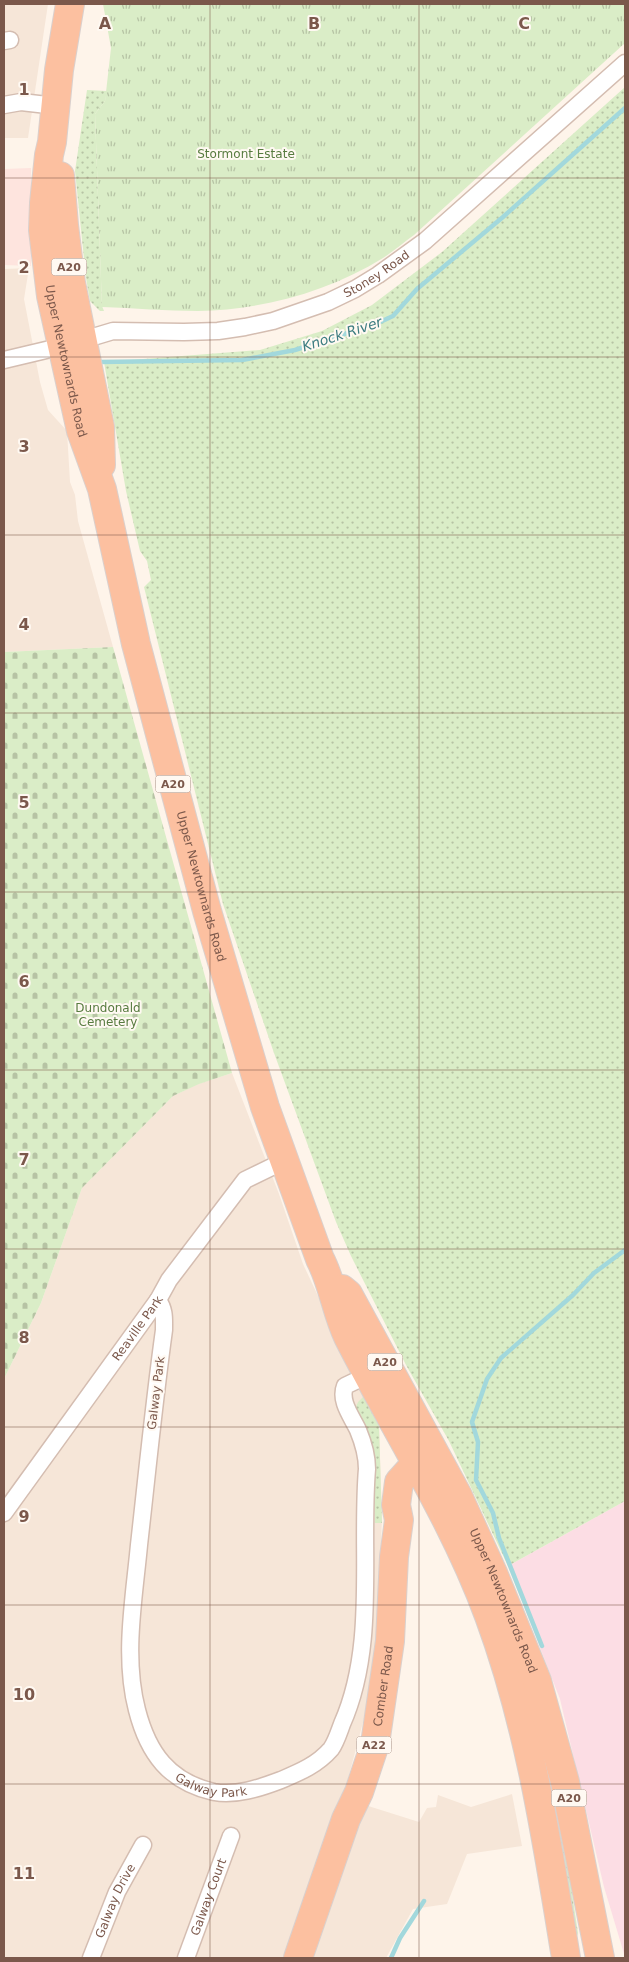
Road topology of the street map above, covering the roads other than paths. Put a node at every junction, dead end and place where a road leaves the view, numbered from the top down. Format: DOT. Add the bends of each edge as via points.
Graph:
graph roads {
  1 [pos="70,4"];
  2 [pos="625,63"];
  3 [pos="4,105"];
  4 [pos="56,106"];
  5 [pos="73,343"];
  6 [pos="4,360"];
  7 [pos="284,1161"];
  8 [pos="328,1275"];
  9 [pos="158,1300"];
  10 [pos="368,1375"];
  11 [pos="395,1425"];
  12 [pos="426,1458"];
  13 [pos="4,1513"];
  14 [pos="444,1517"];
  15 [pos="399,1522"];
  16 [pos="231,1836"];
  17 [pos="143,1846"];
  18 [pos="91,1958"];
  19 [pos="186,1958"];
  20 [pos="298,1958"];
  21 [pos="566,1958"];
  22 [pos="600,1958"];
  1 -- 4 [label="highway, Upper Newtownards Road / A20"];
  2 -- 5 [label="street, Stoney Road" via="425,241 355,289 298,314 245,327 218,331 113,331"];
  3 -- 4 [label="street" via="21,102"];
  4 -- 5 [label="highway, Upper Newtownards Road / A20" via="43,230 51,296"];
  5 -- 6 [label="street, Stoney Road"];
  5 -- 7 [label="highway, Upper Newtownards Road / A20" via="82,431 102,489 136,644 206,911 252,1067"];
  7 -- 8 [label="highway, Upper Newtownards Road / A20"];
  7 -- 9 [label="street, Reaville Park" via="244,1180 169,1280"];
  8 -- 10 [label="highway, Upper Newtownards Road / A20" via="346,1332"];
  8 -- 12 [label="highway, Upper Newtownards Road / A20" via="348,1294"];
  9 -- 10 [label="street, Galway Park" via="162,1306 164,1330 134,1596 131,1683 149,1744 167,1770 188,1784 216,1792 237,1793 312,1767 332,1748 357,1671 365,1613 367,1460 343,1392 345,1386"];
  9 -- 13 [label="street, Reaville Park"];
  10 -- 11 [label="highway, Upper Newtownards Road / A20"];
  11 -- 12 [label="highway, Upper Newtownards Road / A20"];
  11 -- 15 [label="highway" via="390,1511"];
  12 -- 14 [label="highway, Upper Newtownards Road / A20"];
  12 -- 15 [label="highway, Comber Road / A22" via="399,1482 396,1505"];
  12 -- 22 [label="highway, Upper Newtownards Road / A20" via="466,1512 537,1681 565,1782"];
  14 -- 15 [label="highway" via="429,1507 412,1511"];
  14 -- 21 [label="highway, Upper Newtownards Road / A20" via="489,1615 521,1715 533,1766"];
  15 -- 20 [label="highway, Comber Road / A22" via="390,1641 375,1744"];
  16 -- 19 [label="street, Galway Court"];
  17 -- 18 [label="street, Galway Drive" via="117,1892"];
}
